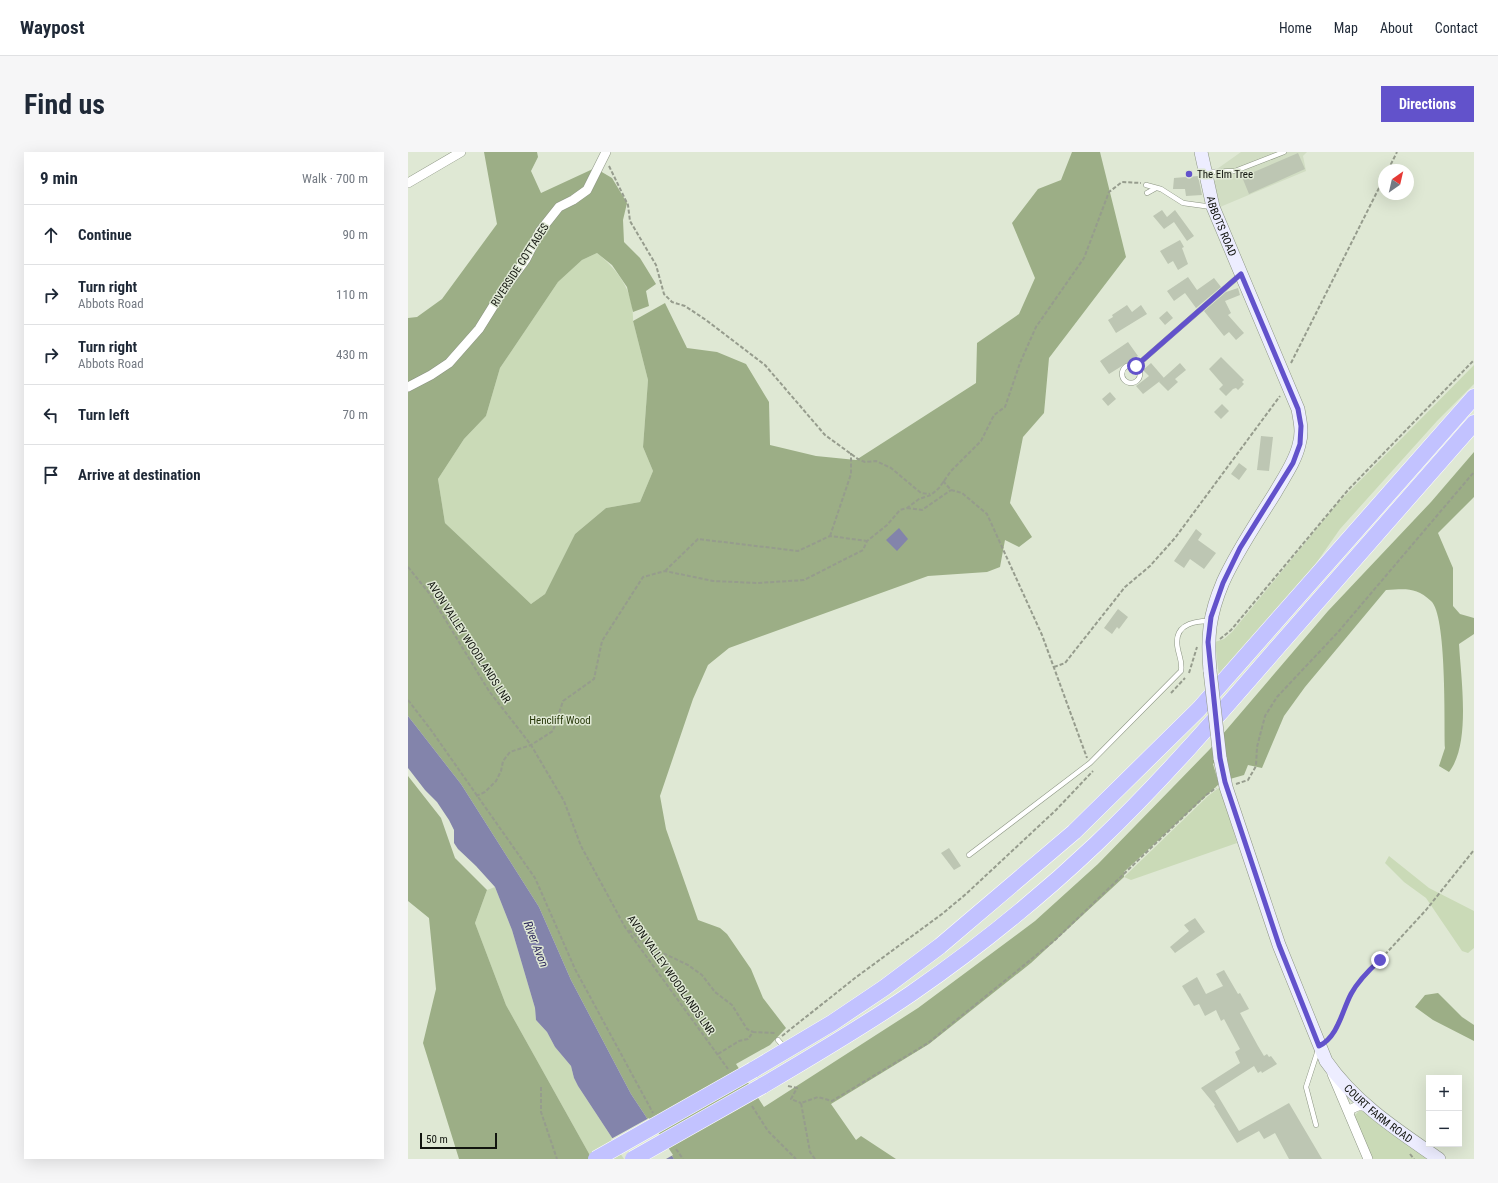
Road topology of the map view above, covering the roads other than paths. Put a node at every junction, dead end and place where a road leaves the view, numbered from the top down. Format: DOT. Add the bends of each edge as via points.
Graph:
graph roads {
  1 [pos="460,152"];
  2 [pos="1201,152"];
  3 [pos="1284,152"];
  4 [pos="606,156"];
  5 [pos="1207,172"];
  6 [pos="408,183"];
  7 [pos="1146,185"];
  8 [pos="1156,188"];
  9 [pos="1147,193"];
  10 [pos="1214,207"];
  11 [pos="1241,274"];
  12 [pos="1136,366"];
  13 [pos="408,387"];
  14 [pos="1474,397"];
  15 [pos="1474,423"];
  16 [pos="1210,621"];
  17 [pos="969,855"];
  18 [pos="1319,1046"];
  19 [pos="1326,1060"];
  20 [pos="1366,1106"];
  21 [pos="1349,1114"];
  22 [pos="1316,1125"];
  23 [pos="596,1159"];
  24 [pos="633,1159"];
  25 [pos="1368,1159"];
  26 [pos="1439,1159"];
  1 -- 6 [label="street"];
  2 -- 5 [label="street, ABBOTS ROAD"];
  3 -- 5 [label="lane" via="1235,171"];
  4 -- 13 [label="street, RIVERSIDE COTTAGES" via="587,190 559,208 540,231 526,259 479,330 449,363"];
  5 -- 10 [label="street, ABBOTS ROAD"];
  7 -- 8 [label="lane"];
  8 -- 9 [label="lane"];
  8 -- 10 [label="lane" via="1183,203"];
  10 -- 11 [label="street, ABBOTS ROAD"];
  11 -- 12 [label="lane"];
  11 -- 16 [label="street, ABBOTS ROAD" via="1298,409 1301,426 1300,444 1293,463 1240,548 1223,583"];
  14 -- 23 [label="highway, bridge" via="1199,709 1074,832 940,946 884,988 832,1023 782,1042 753,1070"];
  15 -- 24 [label="highway, bridge" via="1200,737 1095,845 1021,910 952,965 841,1039"];
  16 -- 17 [label="lane" via="1192,622 1182,630 1177,642 1182,661 1181,671 1090,763"];
  16 -- 18 [label="street, ABBOTS ROAD, bridge" via="1210,671 1220,758 1226,784 1279,945"];
  18 -- 19 [label="street, ABBOTS ROAD"];
  18 -- 22 [label="lane" via="1306,1088"];
  19 -- 20 [label="street, COURT FARM ROAD" via="1336,1075"];
  19 -- 21 [label="street"];
  20 -- 21 [label="street" via="1351,1109"];
  20 -- 26 [label="street, COURT FARM ROAD"];
  21 -- 25 [label="street"];
}
